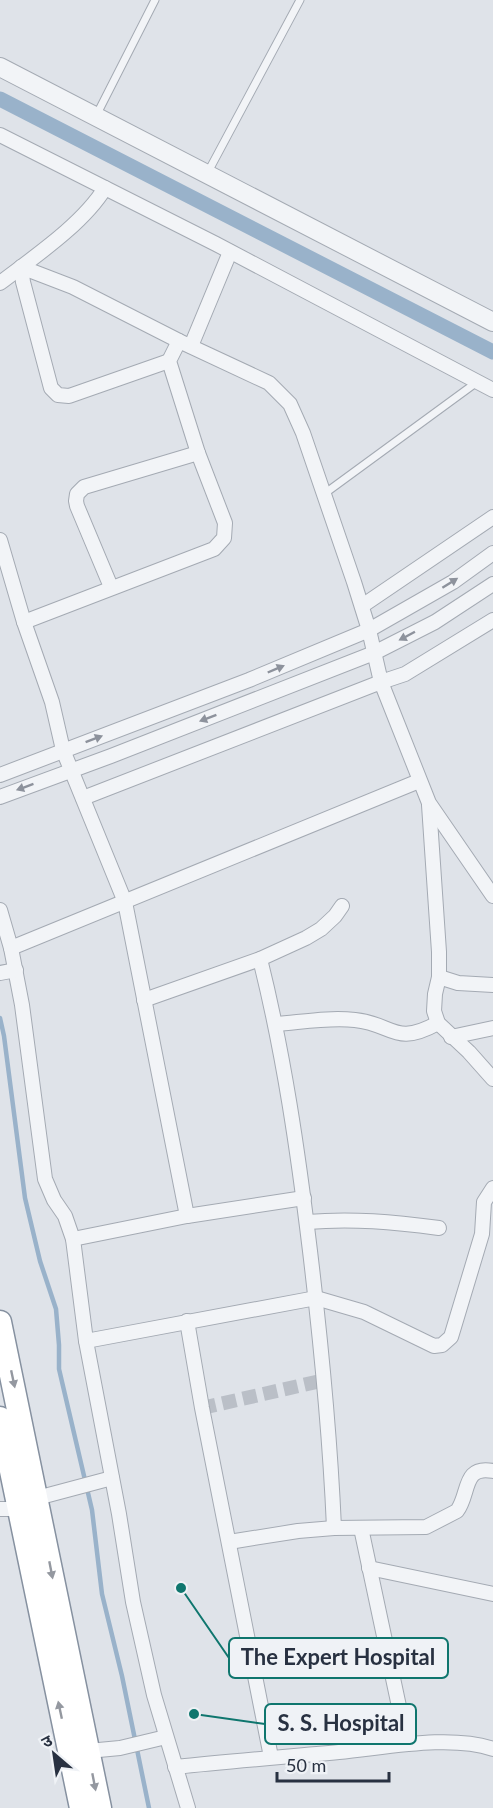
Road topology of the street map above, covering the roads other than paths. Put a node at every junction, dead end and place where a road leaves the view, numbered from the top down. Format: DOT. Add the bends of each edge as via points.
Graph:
graph roads {
  1 [pos="155,0"];
  2 [pos="300,0"];
  3 [pos="0,67"];
  4 [pos="95,117"];
  5 [pos="1,137"];
  6 [pos="207,175"];
  7 [pos="105,188"];
  8 [pos="230,252"];
  9 [pos="21,267"];
  10 [pos="0,283"];
  11 [pos="493,322"];
  12 [pos="185,344"];
  13 [pos="169,361"];
  14 [pos="477,382"];
  15 [pos="493,390"];
  16 [pos="198,453"];
  17 [pos="324,494"];
  18 [pos="493,517"];
  19 [pos="0,540"];
  20 [pos="493,553"];
  21 [pos="493,584"];
  22 [pos="111,587"];
  23 [pos="362,606"];
  24 [pos="493,620"];
  25 [pos="24,622"];
  26 [pos="369,630"];
  27 [pos="374,653"];
  28 [pos="381,681"];
  29 [pos="63,750"];
  30 [pos="72,771"];
  31 [pos="0,775"];
  32 [pos="419,781"];
  33 [pos="0,796"];
  34 [pos="83,798"];
  35 [pos="429,803"];
  36 [pos="493,896"];
  37 [pos="125,902"];
  38 [pos="342,906"];
  39 [pos="0,910"];
  40 [pos="11,948"];
  41 [pos="260,958"];
  42 [pos="16,970"];
  43 [pos="0,973"];
  44 [pos="439,977"];
  45 [pos="493,985"];
  46 [pos="144,1000"];
  47 [pos="438,1023"];
  48 [pos="276,1024"];
  49 [pos="493,1028"];
  50 [pos="451,1037"];
  51 [pos="493,1079"];
  52 [pos="493,1188"];
  53 [pos="304,1198"];
  54 [pos="187,1216"];
  55 [pos="307,1222"];
  56 [pos="439,1228"];
  57 [pos="73,1239"];
  58 [pos="316,1298"];
  59 [pos="187,1321"];
  60 [pos="0,1322"];
  61 [pos="86,1341"];
  62 [pos="0,1418"];
  63 [pos="493,1471"];
  64 [pos="112,1478"];
  65 [pos="19,1506"];
  66 [pos="334,1528"];
  67 [pos="361,1528"];
  68 [pos="229,1542"];
  69 [pos="369,1568"];
  70 [pos="492,1598"];
  71 [pos="166,1737"];
  72 [pos="406,1744"];
  73 [pos="493,1749"];
  74 [pos="88,1751"];
  75 [pos="271,1757"];
  76 [pos="175,1767"];
  77 [pos="81,1808"];
  78 [pos="100,1808"];
  79 [pos="188,1808"];
  1 -- 4 [label="lane"];
  2 -- 6 [label="lane"];
  3 -- 4 [label="street"];
  4 -- 6 [label="street"];
  5 -- 7 [label="street"];
  6 -- 11 [label="street"];
  7 -- 8 [label="street"];
  7 -- 9 [label="street" via="79,219"];
  8 -- 12 [label="street"];
  8 -- 14 [label="street"];
  9 -- 10 [label="street"];
  9 -- 12 [label="street" via="73,287"];
  9 -- 13 [label="street" via="51,388 58,395 69,396"];
  12 -- 13 [label="street"];
  12 -- 17 [label="street" via="269,383 290,404"];
  13 -- 16 [label="street"];
  14 -- 15 [label="street"];
  14 -- 17 [label="lane"];
  16 -- 22 [label="street" via="225,523 224,538 214,549"];
  16 -- 22 [label="street" via="84,488 77,494 76,501"];
  17 -- 23 [label="street"];
  18 -- 23 [label="street"];
  19 -- 25 [label="street"];
  26 -- 20 [label="street, one-way" via="453,582"];
  21 -- 27 [label="street, one-way" via="435,622"];
  22 -- 25 [label="street"];
  23 -- 26 [label="street"];
  24 -- 28 [label="street" via="405,674"];
  25 -- 29 [label="street" via="52,702"];
  26 -- 27 [label="street"];
  29 -- 26 [label="street, one-way"];
  27 -- 28 [label="street"];
  27 -- 30 [label="street, one-way"];
  28 -- 32 [label="street"];
  28 -- 34 [label="street"];
  29 -- 30 [label="street"];
  29 -- 31 [label="street"];
  30 -- 33 [label="street, one-way"];
  30 -- 34 [label="street"];
  32 -- 35 [label="street"];
  32 -- 37 [label="street"];
  34 -- 37 [label="street"];
  35 -- 36 [label="street"];
  35 -- 44 [label="street"];
  37 -- 40 [label="street"];
  37 -- 46 [label="street"];
  38 -- 41 [label="street" via="321,929"];
  39 -- 40 [label="street"];
  40 -- 42 [label="street"];
  41 -- 46 [label="street"];
  41 -- 48 [label="street"];
  42 -- 43 [label="street"];
  42 -- 57 [label="street" via="45,1179"];
  44 -- 45 [label="street" via="458,983"];
  44 -- 47 [label="street" via="434,1011"];
  46 -- 54 [label="street"];
  47 -- 48 [label="street" via="409,1035 357,1020"];
  47 -- 50 [label="street"];
  48 -- 53 [label="street"];
  49 -- 50 [label="street"];
  50 -- 51 [label="street"];
  52 -- 58 [label="street" via="484,1202 482,1234 451,1337 442,1345 434,1346 364,1312"];
  53 -- 54 [label="street"];
  53 -- 55 [label="street"];
  54 -- 57 [label="street"];
  55 -- 56 [label="street" via="362,1219"];
  55 -- 58 [label="street"];
  57 -- 61 [label="street"];
  58 -- 59 [label="street"];
  58 -- 66 [label="street"];
  59 -- 61 [label="street"];
  59 -- 68 [label="street"];
  60 -- 65 [label="highway, one-way"];
  61 -- 64 [label="street"];
  62 -- 65 [label="highway"];
  63 -- 67 [label="street" via="474,1473 457,1511 434,1525"];
  64 -- 65 [label="street"];
  64 -- 71 [label="street" via="133,1602"];
  65 -- 74 [label="highway, one-way"];
  77 -- 65 [label="highway, one-way"];
  66 -- 67 [label="street"];
  66 -- 68 [label="street"];
  67 -- 69 [label="street"];
  68 -- 75 [label="street"];
  69 -- 70 [label="street"];
  69 -- 72 [label="street"];
  71 -- 74 [label="street"];
  71 -- 76 [label="street"];
  72 -- 73 [label="street" via="456,1743"];
  72 -- 75 [label="street"];
  74 -- 78 [label="highway, one-way"];
  75 -- 76 [label="street"];
  76 -- 79 [label="street"];
}
